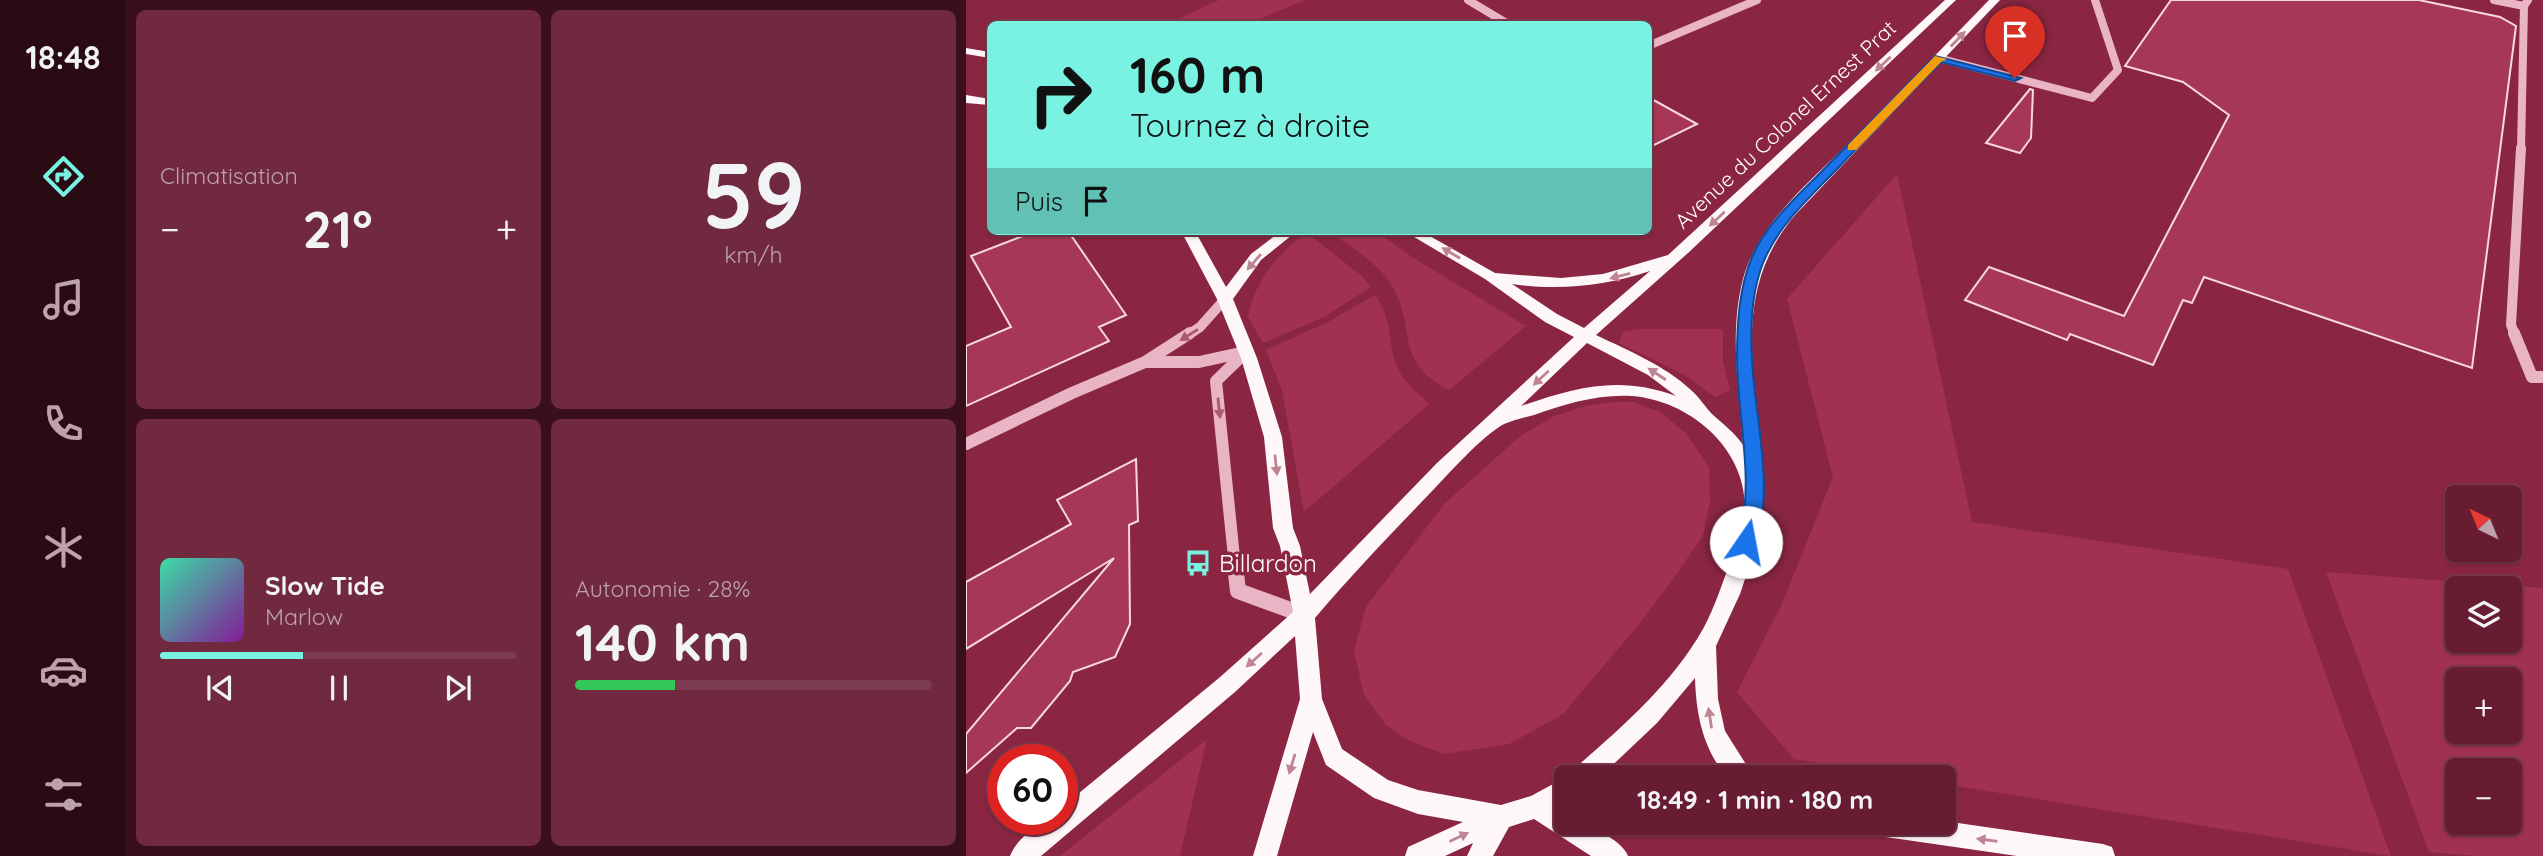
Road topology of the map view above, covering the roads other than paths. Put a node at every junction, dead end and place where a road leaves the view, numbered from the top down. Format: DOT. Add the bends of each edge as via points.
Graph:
graph roads {
  1 [pos="1468,0"];
  2 [pos="1757,0"];
  3 [pos="1951,0"];
  4 [pos="1995,0"];
  5 [pos="2095,0"];
  6 [pos="2494,0"];
  7 [pos="2526,3"];
  8 [pos="1503,21"];
  9 [pos="1652,44"];
  10 [pos="966,51"];
  11 [pos="987,54"];
  12 [pos="1938,58"];
  13 [pos="966,99"];
  14 [pos="987,102"];
  15 [pos="1190,235"];
  16 [pos="1285,235"];
  17 [pos="1418,235"];
  18 [pos="1683,250"];
  19 [pos="1490,276"];
  20 [pos="1225,299"];
  21 [pos="1587,335"];
  22 [pos="1246,352"];
  23 [pos="1145,362"];
  24 [pos="2543,377"];
  25 [pos="1709,417"];
  26 [pos="1494,421"];
  27 [pos="966,444"];
  28 [pos="1754,517"];
  29 [pos="1304,615"];
  30 [pos="1705,644"];
  31 [pos="1311,699"];
  32 [pos="1596,765"];
  33 [pos="1732,765"];
  34 [pos="1554,796"];
  35 [pos="1536,806"];
  36 [pos="1501,817"];
  37 [pos="1956,835"];
  38 [pos="1022,856"];
  39 [pos="1265,856"];
  40 [pos="1417,856"];
  41 [pos="1479,856"];
  42 [pos="1616,856"];
  43 [pos="2103,856"];
  1 -- 8 [label="street"];
  2 -- 9 [label="street"];
  3 -- 18 [label="main road, Avenue du Colonel Ernest Prat, one-way"];
  12 -- 4 [label="main road, one-way"];
  5 -- 12 [label="street" via="2118,70 2092,98"];
  6 -- 7 [label="street"];
  7 -- 24 [label="street" via="2511,325 2532,377"];
  10 -- 11 [label="main road"];
  12 -- 28 [label="main road" via="1802,198 1759,255 1751,281 1744,359 1753,435"];
  13 -- 14 [label="main road"];
  15 -- 20 [label="main road"];
  16 -- 20 [label="main road, one-way" via="1256,257"];
  19 -- 17 [label="main road, one-way"];
  18 -- 19 [label="main road, one-way" via="1614,279 1536,284"];
  18 -- 21 [label="main road, Avenue du Colonel Ernest Prat"];
  19 -- 21 [label="main road" via="1551,318"];
  20 -- 22 [label="main road"];
  20 -- 23 [label="street, one-way" via="1200,327"];
  25 -- 21 [label="main road, one-way" via="1654,371"];
  21 -- 26 [label="main road, Avenue du Colonel Ernest Prat, one-way"];
  22 -- 23 [label="street" via="1199,362"];
  22 -- 29 [label="main road, one-way" via="1273,437 1283,528"];
  22 -- 29 [label="street, one-way" via="1216,381 1238,591"];
  23 -- 27 [label="street"];
  25 -- 26 [label="main road" via="1666,398 1630,390 1574,397"];
  25 -- 28 [label="main road" via="1742,457"];
  26 -- 29 [label="main road, Avenue du Colonel Ernest Prat" via="1346,567"];
  28 -- 30 [label="main road" via="1732,590"];
  29 -- 31 [label="main road"];
  29 -- 38 [label="main road, Avenue du Colonel Ernest Prat, one-way"];
  30 -- 32 [label="main road" via="1670,692"];
  33 -- 30 [label="main road, one-way" via="1710,726"];
  31 -- 36 [label="main road" via="1334,757 1382,790 1418,802"];
  31 -- 39 [label="main road, one-way"];
  34 -- 35 [label="main road"];
  35 -- 36 [label="main road"];
  35 -- 42 [label="main road"];
  40 -- 36 [label="main road, one-way"];
  36 -- 41 [label="main road"];
  43 -- 37 [label="main road, one-way"];
}
